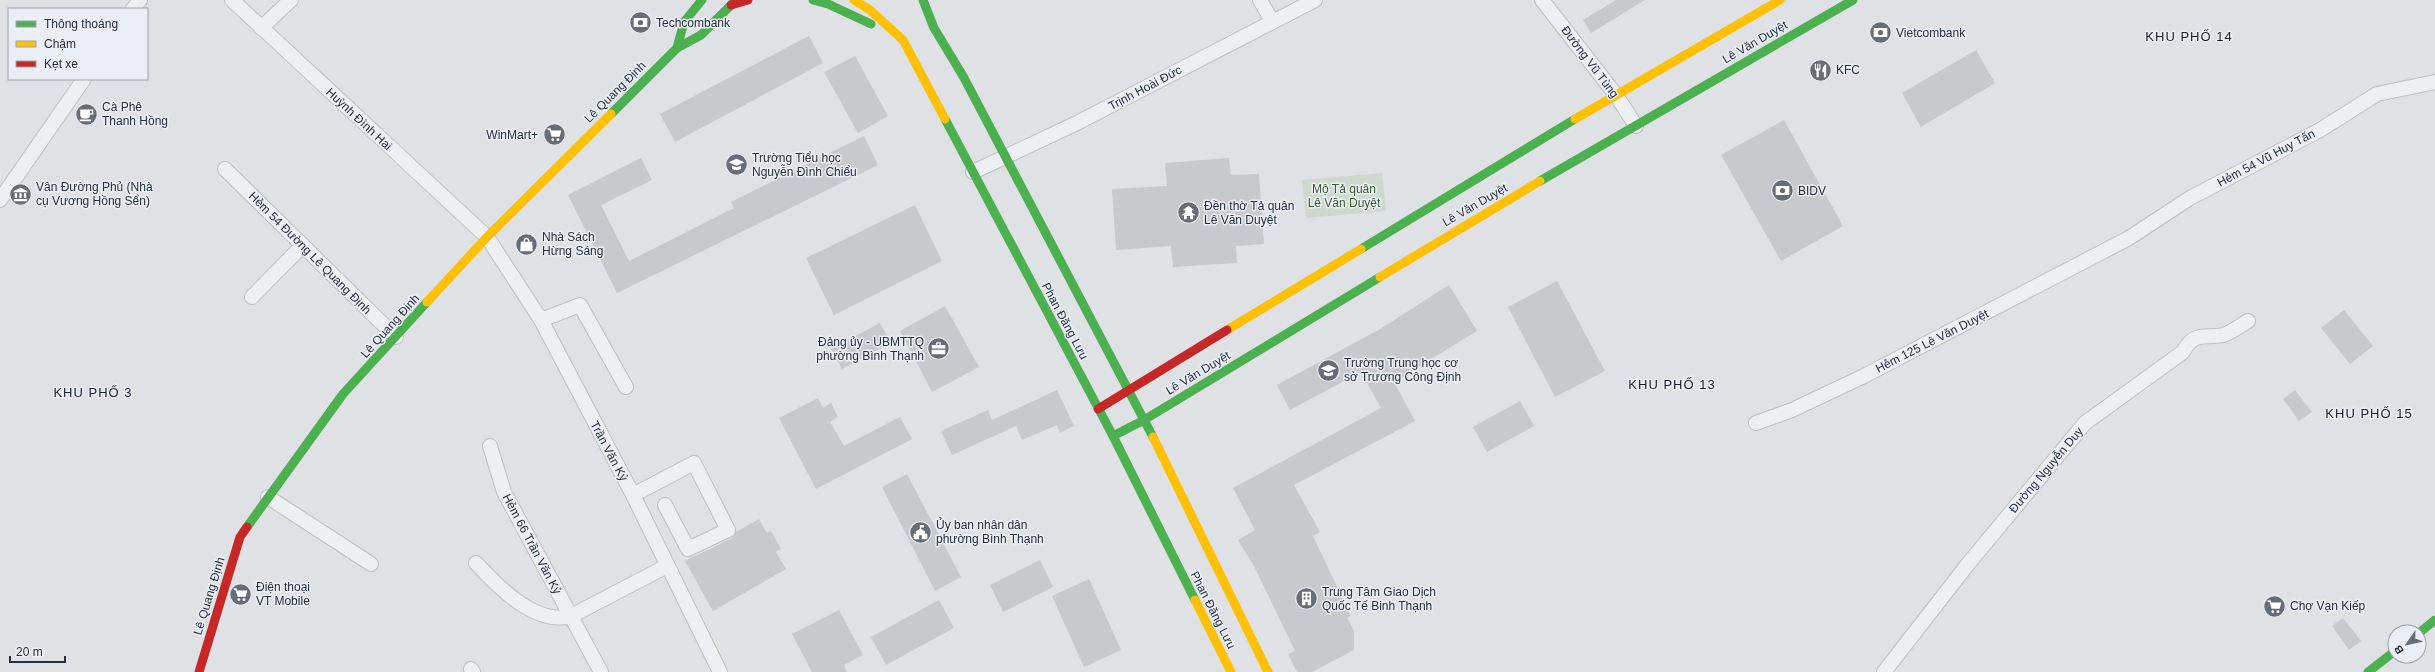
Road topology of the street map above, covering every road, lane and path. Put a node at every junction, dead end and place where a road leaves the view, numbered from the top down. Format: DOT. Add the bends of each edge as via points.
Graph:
graph roads {
  1 [pos="140,0"];
  2 [pos="232,0"];
  3 [pos="291,0"];
  4 [pos="702,0"];
  5 [pos="748,0"];
  6 [pos="813,0"];
  7 [pos="854,0"];
  8 [pos="923,0"];
  9 [pos="1260,0"];
  10 [pos="1315,0"];
  11 [pos="1542,0"];
  12 [pos="1780,0"];
  13 [pos="1853,0"];
  14 [pos="734,2"];
  15 [pos="134,8"];
  16 [pos="918,11"];
  17 [pos="1272,21"];
  18 [pos="261,28"];
  19 [pos="934,28"];
  20 [pos="903,40"];
  21 [pos="677,48"];
  22 [pos="83,80"];
  23 [pos="2435,82"];
  24 [pos="1616,94"];
  25 [pos="1636,126"];
  26 [pos="1005,157"];
  27 [pos="225,169"];
  28 [pos="973,172"];
  29 [pos="1462,187"];
  30 [pos="1469,199"];
  31 [pos="0,200"];
  32 [pos="488,237"];
  33 [pos="303,245"];
  34 [pos="2104,251"];
  35 [pos="252,297"];
  36 [pos="541,320"];
  37 [pos="2248,321"];
  38 [pos="396,337"];
  39 [pos="626,387"];
  40 [pos="1130,390"];
  41 [pos="1098,409"];
  42 [pos="1144,420"];
  43 [pos="1756,423"];
  44 [pos="1113,436"];
  45 [pos="490,446"];
  46 [pos="632,495"];
  47 [pos="268,497"];
  48 [pos="665,505"];
  49 [pos="476,563"];
  50 [pos="371,564"];
  51 [pos="667,566"];
  52 [pos="571,616"];
  53 [pos="2435,620"];
  54 [pos="2427,626"];
  55 [pos="2387,657"];
  56 [pos="199,672"];
  57 [pos="601,672"];
  58 [pos="720,672"];
  59 [pos="1231,672"];
  60 [pos="1268,672"];
  61 [pos="1884,672"];
  62 [pos="2368,672"];
  1 -- 15 [label="street"];
  2 -- 18 [label="street, Huỳnh Đình Hai"];
  3 -- 18 [label="street"];
  4 -- 21 [label="main road, Lê Quang Định" via="684,22"];
  5 -- 14 [label="main road"];
  6 -- 20 [label="main road" via="828,4"];
  7 -- 20 [label="main road, Phan Đăng Lưu" via="870,10"];
  8 -- 19 [label="main road, Phan Đăng Lưu"];
  9 -- 17 [label="street"];
  10 -- 17 [label="street, Trịnh Hoài Đức"];
  11 -- 24 [label="street, Đường Vũ Tùng"];
  12 -- 24 [label="main road, Lê Văn Duyệt"];
  13 -- 25 [label="main road, Lê Văn Duyệt" via="1749,58"];
  14 -- 21 [label="main road, Lê Quang Định" via="701,35"];
  16 -- 19 [label="main road, Phan Đăng Lưu"];
  17 -- 26 [label="street, Trịnh Hoài Đức" via="1077,123"];
  18 -- 32 [label="street, Huỳnh Đình Hai"];
  19 -- 26 [label="main road, Phan Đăng Lưu" via="963,76"];
  20 -- 28 [label="main road, Phan Đăng Lưu"];
  21 -- 32 [label="main road, Lê Quang Định"];
  22 -- 31 [label="street"];
  23 -- 34 [label="street, Hẻm 54 Vũ Huy Tấn" via="2377,94 2320,130 2190,198 2129,238"];
  24 -- 25 [label="street, Đường Vũ Tùng"];
  24 -- 29 [label="main road, Lê Văn Duyệt"];
  25 -- 42 [label="main road, Lê Văn Duyệt" via="1478,213"];
  26 -- 28 [label="street, Trịnh Hoài Đức"];
  26 -- 40 [label="main road, Phan Đăng Lưu"];
  27 -- 33 [label="street, Hẻm 54 Đường Lê Quang Định"];
  28 -- 41 [label="main road, Phan Đăng Lưu"];
  29 -- 30 [label="main road"];
  29 -- 40 [label="main road, Lê Văn Duyệt"];
  32 -- 36 [label="street, Trần Văn Kỷ"];
  32 -- 38 [label="main road, Lê Quang Định"];
  33 -- 35 [label="street"];
  33 -- 38 [label="street, Hẻm 54 Đường Lê Quang Định"];
  34 -- 43 [label="street, Hẻm 125 Lê Văn Duyệt" via="1857,379 1792,410"];
  36 -- 39 [label="street" via="580,305"];
  36 -- 46 [label="street, Trần Văn Kỷ"];
  37 -- 61 [label="street, Đường Nguyễn Duy" via="2224,335 2202,334 2188,342 2183,352 2085,423 1968,564"];
  38 -- 47 [label="main road, Lê Quang Định" via="343,394"];
  40 -- 41 [label="main road, Lê Văn Duyệt"];
  40 -- 42 [label="main road, Phan Đăng Lưu"];
  41 -- 44 [label="main road, Phan Đăng Lưu"];
  42 -- 44 [label="main road, Lê Văn Duyệt"];
  42 -- 60 [label="main road, Phan Đăng Lưu"];
  44 -- 59 [label="main road, Phan Đăng Lưu"];
  45 -- 52 [label="street, Hẻm 66 Trần Văn Kỷ" via="504,492"];
  46 -- 48 [label="street" via="694,463 728,530 688,549"];
  46 -- 51 [label="street, Trần Văn Kỷ"];
  47 -- 50 [label="street"];
  47 -- 56 [label="main road, Lê Quang Định" via="240,537"];
  49 -- 52 [label="street" via="502,592 538,613 560,620"];
  51 -- 52 [label="street"];
  51 -- 58 [label="street, Trần Văn Kỷ"];
  52 -- 57 [label="street, Hẻm 66 Trần Văn Kỷ"];
  53 -- 54 [label="main road"];
  55 -- 62 [label="main road"];
}
